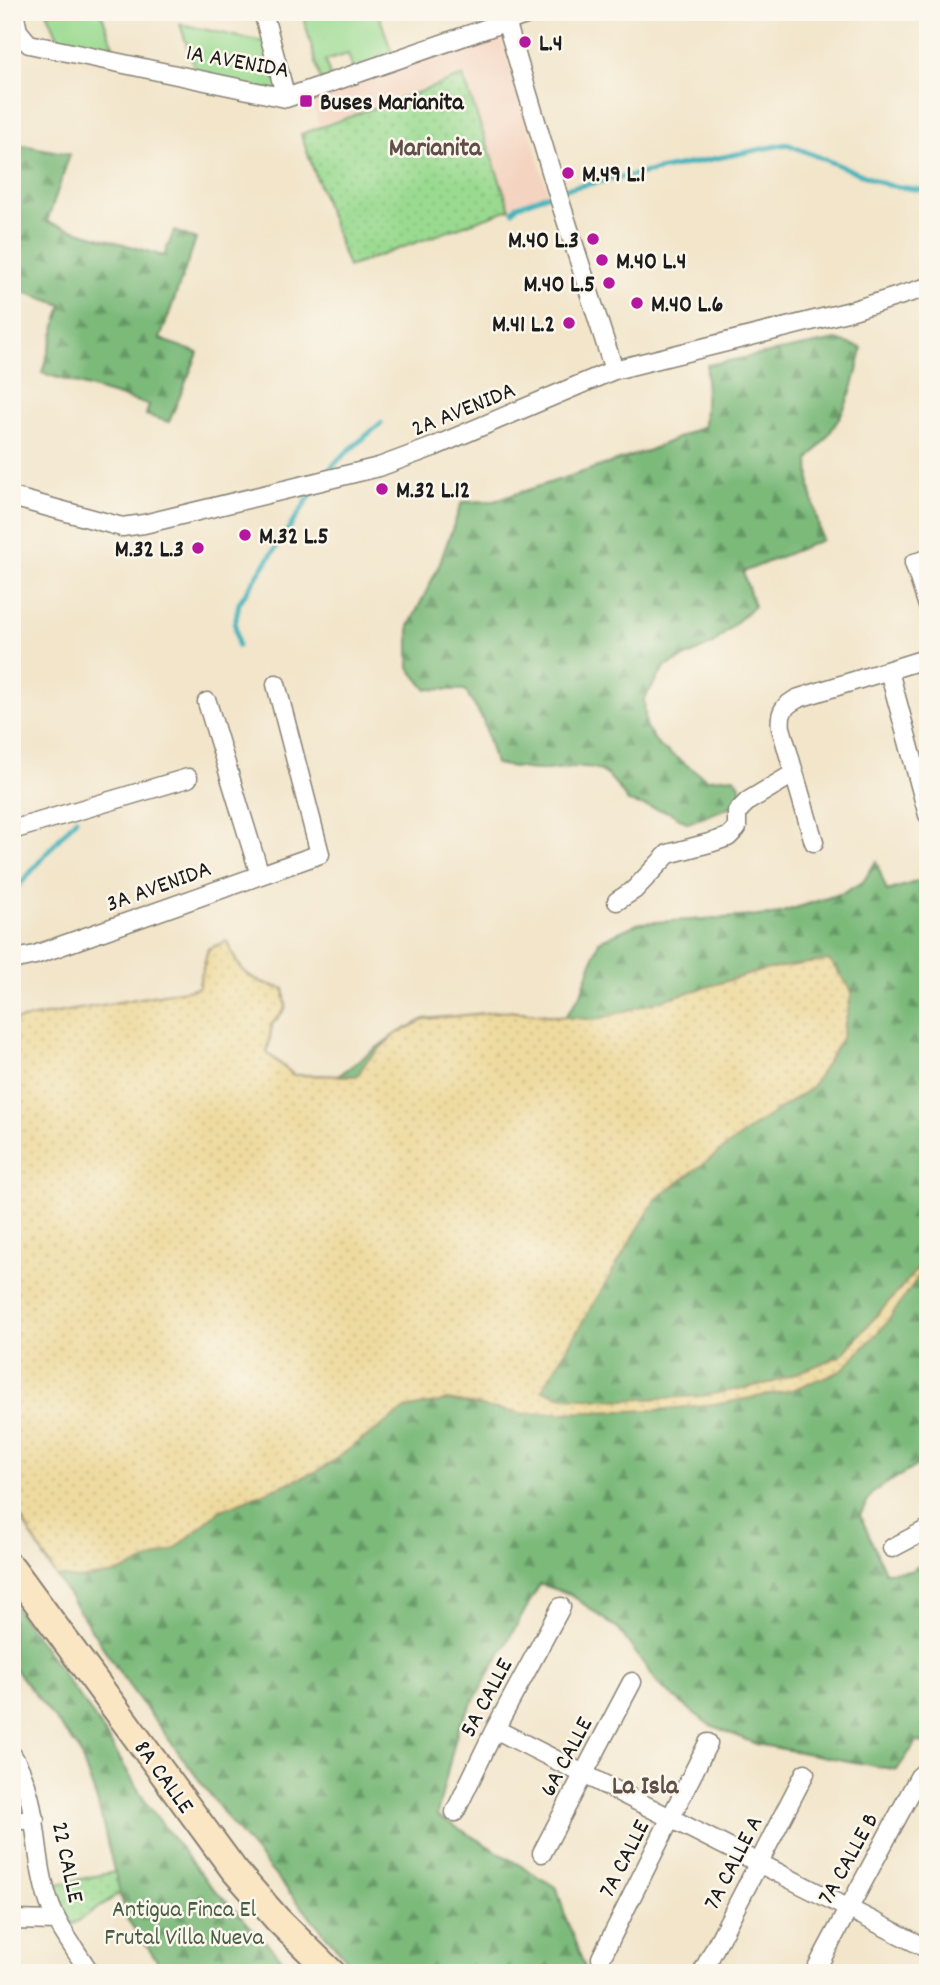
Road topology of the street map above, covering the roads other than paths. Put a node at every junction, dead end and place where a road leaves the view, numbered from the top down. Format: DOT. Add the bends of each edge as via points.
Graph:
graph roads {
  1 [pos="14,12"];
  2 [pos="263,12"];
  3 [pos="534,12"];
  4 [pos="506,21"];
  5 [pos="286,99"];
  6 [pos="928,287"];
  7 [pos="614,370"];
  8 [pos="12,497"];
  9 [pos="928,559"];
  10 [pos="928,606"];
  11 [pos="928,658"];
  12 [pos="889,671"];
  13 [pos="276,684"];
  14 [pos="207,702"];
  15 [pos="793,774"];
  16 [pos="188,778"];
  17 [pos="928,816"];
  18 [pos="12,830"];
  19 [pos="814,842"];
  20 [pos="260,875"];
  21 [pos="617,901"];
  22 [pos="12,960"];
  23 [pos="928,1529"];
  24 [pos="892,1548"];
  25 [pos="12,1568"];
  26 [pos="561,1607"];
  27 [pos="632,1682"];
  28 [pos="495,1729"];
  29 [pos="708,1743"];
  30 [pos="12,1755"];
  31 [pos="927,1770"];
  32 [pos="805,1773"];
  33 [pos="584,1774"];
  34 [pos="455,1812"];
  35 [pos="671,1818"];
  36 [pos="12,1820"];
  37 [pos="35,1820"];
  38 [pos="541,1853"];
  39 [pos="759,1865"];
  40 [pos="847,1909"];
  41 [pos="12,1920"];
  42 [pos="57,1920"];
  43 [pos="928,1948"];
  44 [pos="601,1958"];
  45 [pos="90,1973"];
  46 [pos="332,1973"];
  47 [pos="702,1973"];
  48 [pos="814,1973"];
  1 -- 5 [label="street, 1A AVENIDA" via="21,36 29,44"];
  2 -- 5 [label="street"];
  3 -- 4 [label="street, 1A AVENIDA"];
  4 -- 5 [label="street, 1A AVENIDA"];
  4 -- 7 [label="street"];
  6 -- 7 [label="street, 2A AVENIDA"];
  7 -- 8 [label="street, 2A AVENIDA" via="379,467 128,527"];
  9 -- 10 [label="street" via="914,563"];
  11 -- 12 [label="street"];
  12 -- 15 [label="street" via="799,698 782,709 781,728"];
  12 -- 17 [label="street"];
  13 -- 20 [label="street, 3A AVENIDA" via="320,854"];
  14 -- 20 [label="street"];
  15 -- 19 [label="street"];
  15 -- 21 [label="street" via="748,801 737,812 737,828 728,837 668,854"];
  16 -- 18 [label="street"];
  20 -- 22 [label="street, 3A AVENIDA"];
  23 -- 24 [label="street"];
  25 -- 46 [label="main road, 8A CALLE" via="234,1870"];
  26 -- 28 [label="street, 5A CALLE"];
  27 -- 33 [label="street, 6A CALLE"];
  28 -- 33 [label="street"];
  28 -- 34 [label="street, 5A CALLE"];
  29 -- 35 [label="street, 7A CALLE"];
  30 -- 37 [label="street, 22 CALLE" via="24,1776"];
  31 -- 40 [label="street, 7A CALLE B"];
  32 -- 39 [label="street, 7A CALLE A"];
  33 -- 35 [label="street"];
  33 -- 38 [label="street, 6A CALLE"];
  35 -- 39 [label="street"];
  35 -- 44 [label="street, 7A CALLE"];
  36 -- 37 [label="street"];
  37 -- 42 [label="street, 22 CALLE" via="44,1884"];
  39 -- 40 [label="street"];
  39 -- 47 [label="street, 7A CALLE A"];
  40 -- 43 [label="street"];
  40 -- 48 [label="street, 7A CALLE B"];
  41 -- 42 [label="street"];
  42 -- 45 [label="street, 22 CALLE"];
}
